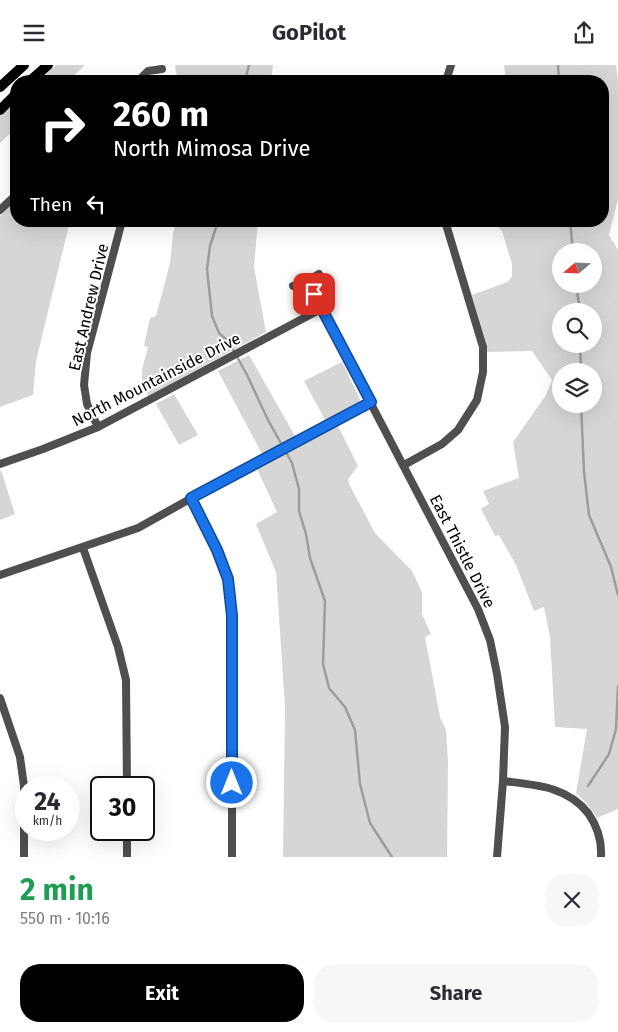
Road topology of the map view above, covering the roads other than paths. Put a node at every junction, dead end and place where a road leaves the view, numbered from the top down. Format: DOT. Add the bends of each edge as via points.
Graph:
graph roads {
  1 [pos="24,65"];
  2 [pos="48,65"];
  3 [pos="162,69"];
  4 [pos="13,75"];
  5 [pos="37,75"];
  6 [pos="144,75"];
  7 [pos="10,78"];
  8 [pos="0,87"];
  9 [pos="10,100"];
  10 [pos="0,110"];
  11 [pos="10,201"];
  12 [pos="0,210"];
  13 [pos="120,227"];
  14 [pos="447,227"];
  15 [pos="319,273"];
  16 [pos="307,281"];
  17 [pos="293,286"];
  18 [pos="322,309"];
  19 [pos="371,402"];
  20 [pos="98,427"];
  21 [pos="0,464"];
  22 [pos="404,465"];
  23 [pos="191,498"];
  24 [pos="83,548"];
  25 [pos="0,575"];
  26 [pos="0,698"];
  27 [pos="127,776"];
  28 [pos="504,781"];
  29 [pos="127,841"];
  30 [pos="24,857"];
  31 [pos="127,857"];
  32 [pos="232,857"];
  33 [pos="497,857"];
  34 [pos="600,857"];
  1 -- 4 [label="main road"];
  2 -- 5 [label="main road"];
  3 -- 6 [label="street" via="148,71"];
  7 -- 8 [label="main road"];
  9 -- 10 [label="main road"];
  11 -- 12 [label="street"];
  13 -- 20 [label="street, East Andrew Drive" via="87,353 84,385 87,404"];
  14 -- 22 [label="street" via="483,347 483,372 476,400 458,429 442,443"];
  15 -- 16 [label="street"];
  16 -- 17 [label="street"];
  16 -- 18 [label="street, East Thistle Drive"];
  18 -- 19 [label="street, East Thistle Drive"];
  18 -- 20 [label="street, North Mountainside Drive"];
  19 -- 22 [label="street, East Thistle Drive"];
  19 -- 23 [label="street"];
  20 -- 21 [label="street, North Mountainside Drive"];
  22 -- 28 [label="street, East Thistle Drive" via="478,609 490,640 506,727"];
  23 -- 24 [label="street" via="138,528"];
  23 -- 32 [label="street" via="228,579 232,616"];
  24 -- 25 [label="street"];
  24 -- 27 [label="street" via="118,647 126,680"];
  26 -- 30 [label="street" via="20,757 24,786"];
  28 -- 33 [label="street, East Thistle Drive"];
  28 -- 34 [label="street" via="548,787 572,797 594,821 599,834"];
  29 -- 31 [label="street"];
}
